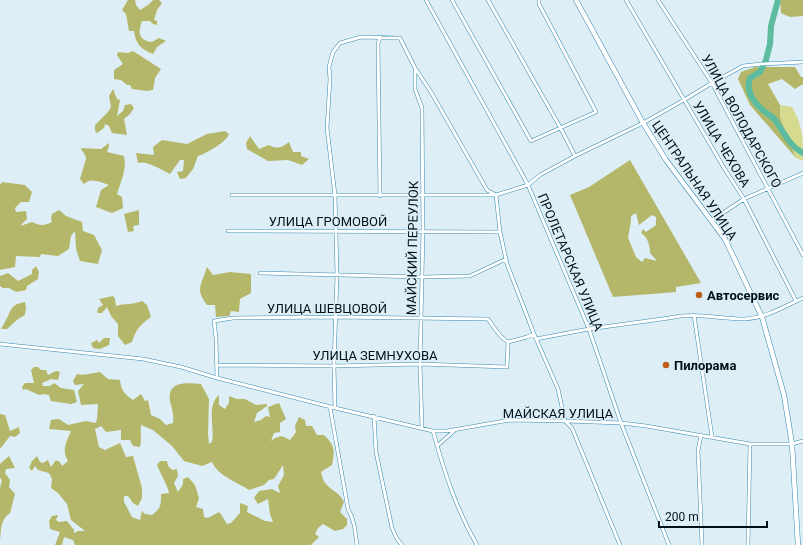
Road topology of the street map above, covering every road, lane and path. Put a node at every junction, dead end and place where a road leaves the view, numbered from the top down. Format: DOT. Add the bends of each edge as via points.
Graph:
graph roads {
  1 [pos="426,0"];
  2 [pos="452,0"];
  3 [pos="488,0"];
  4 [pos="539,0"];
  5 [pos="576,0"];
  6 [pos="626,0"];
  7 [pos="658,0"];
  8 [pos="380,37"];
  9 [pos="803,62"];
  10 [pos="415,68"];
  11 [pos="712,83"];
  12 [pos="684,100"];
  13 [pos="643,123"];
  14 [pos="560,127"];
  15 [pos="575,156"];
  16 [pos="803,172"];
  17 [pos="528,185"];
  18 [pos="768,189"];
  19 [pos="423,194"];
  20 [pos="232,195"];
  21 [pos="335,195"];
  22 [pos="496,195"];
  23 [pos="380,196"];
  24 [pos="744,199"];
  25 [pos="711,221"];
  26 [pos="228,230"];
  27 [pos="336,231"];
  28 [pos="423,231"];
  29 [pos="500,232"];
  30 [pos="803,254"];
  31 [pos="506,259"];
  32 [pos="260,273"];
  33 [pos="337,274"];
  34 [pos="422,277"];
  35 [pos="803,298"];
  36 [pos="796,301"];
  37 [pos="694,315"];
  38 [pos="335,317"];
  39 [pos="762,317"];
  40 [pos="421,318"];
  41 [pos="589,329"];
  42 [pos="534,334"];
  43 [pos="536,339"];
  44 [pos="508,342"];
  45 [pos="0,344"];
  46 [pos="420,364"];
  47 [pos="217,365"];
  48 [pos="334,366"];
  49 [pos="217,378"];
  50 [pos="330,407"];
  51 [pos="335,408"];
  52 [pos="374,416"];
  53 [pos="565,421"];
  54 [pos="621,423"];
  55 [pos="422,428"];
  56 [pos="456,430"];
  57 [pos="433,431"];
  58 [pos="701,435"];
  59 [pos="712,437"];
  60 [pos="803,441"];
  61 [pos="750,444"];
  62 [pos="792,444"];
  63 [pos="438,446"];
  64 [pos="357,545"];
  65 [pos="402,545"];
  66 [pos="476,545"];
  67 [pos="620,545"];
  68 [pos="669,545"];
  69 [pos="702,545"];
  70 [pos="748,545"];
  71 [pos="798,545"];
  1 -- 17 [label="street, ПРОЛЕТАРСКАЯ УЛИЦА"];
  2 -- 14 [label="street" via="532,141"];
  3 -- 14 [label="street"];
  4 -- 14 [label="street" via="596,112"];
  5 -- 13 [label="main road, ЦЕНТРАЛЬНАЯ УЛИЦА"];
  6 -- 12 [label="street, УЛИЦА ЧЕХОВА"];
  7 -- 11 [label="street, УЛИЦА ВОЛОДАРСКОГО"];
  8 -- 10 [label="street" via="400,38"];
  8 -- 21 [label="street" via="361,37 340,43 333,52 329,67 327,128"];
  8 -- 23 [label="street"];
  9 -- 11 [label="street" via="743,66"];
  10 -- 19 [label="street, МАЙСКИЙ ПЕРЕУЛОК" via="415,89 422,108"];
  10 -- 22 [label="street" via="487,190"];
  11 -- 12 [label="street"];
  11 -- 18 [label="street, УЛИЦА ВОЛОДАРСКОГО"];
  12 -- 13 [label="street"];
  12 -- 24 [label="street, УЛИЦА ЧЕХОВА"];
  13 -- 15 [label="street"];
  13 -- 25 [label="main road, ЦЕНТРАЛЬНАЯ УЛИЦА" via="666,160"];
  14 -- 15 [label="street"];
  15 -- 17 [label="street" via="540,175"];
  16 -- 18 [label="street"];
  17 -- 22 [label="street"];
  17 -- 41 [label="street, ПРОЛЕТАРСКАЯ УЛИЦА"];
  18 -- 24 [label="street"];
  18 -- 30 [label="street, УЛИЦА ВОЛОДАРСКОГО"];
  19 -- 22 [label="street"];
  19 -- 23 [label="street"];
  19 -- 28 [label="street, МАЙСКИЙ ПЕРЕУЛОК"];
  20 -- 21 [label="street"];
  21 -- 23 [label="street"];
  21 -- 27 [label="street"];
  22 -- 29 [label="street"];
  24 -- 25 [label="street"];
  24 -- 36 [label="street, УЛИЦА ЧЕХОВА"];
  25 -- 39 [label="main road, ЦЕНТРАЛЬНАЯ УЛИЦА" via="725,240"];
  26 -- 27 [label="street, УЛИЦА ГРОМОВОЙ"];
  27 -- 28 [label="street, УЛИЦА ГРОМОВОЙ"];
  27 -- 33 [label="street"];
  28 -- 29 [label="street, УЛИЦА ГРОМОВОЙ"];
  28 -- 34 [label="street, МАЙСКИЙ ПЕРЕУЛОК"];
  29 -- 31 [label="street"];
  31 -- 34 [label="street" via="470,276"];
  31 -- 42 [label="street"];
  32 -- 33 [label="street"];
  33 -- 34 [label="street"];
  33 -- 38 [label="street"];
  34 -- 40 [label="street, МАЙСКИЙ ПЕРЕУЛОК"];
  35 -- 36 [label="street"];
  36 -- 39 [label="street"];
  37 -- 39 [label="street" via="746,319"];
  37 -- 41 [label="street"];
  37 -- 59 [label="street"];
  38 -- 40 [label="street, УЛИЦА ШЕВЦОВОЙ"];
  38 -- 47 [label="street, УЛИЦА ШЕВЦОВОЙ" via="233,318 214,321"];
  38 -- 48 [label="street"];
  39 -- 62 [label="main road, ЦЕНТРАЛЬНАЯ УЛИЦА" via="784,395"];
  40 -- 44 [label="street, УЛИЦА ШЕВЦОВОЙ" via="488,319 503,340"];
  40 -- 46 [label="street, МАЙСКИЙ ПЕРЕУЛОК"];
  41 -- 43 [label="street"];
  41 -- 54 [label="street, ПРОЛЕТАРСКАЯ УЛИЦА"];
  42 -- 43 [label="street"];
  42 -- 44 [label="street"];
  43 -- 53 [label="street" via="558,389"];
  44 -- 46 [label="street, УЛИЦА ЗЕМНУХОВА" via="507,368"];
  45 -- 49 [label="street, МАЙСКАЯ УЛИЦА" via="143,359"];
  46 -- 48 [label="street, УЛИЦА ЗЕМНУХОВА"];
  46 -- 55 [label="street, МАЙСКИЙ ПЕРЕУЛОК"];
  47 -- 48 [label="street, УЛИЦА ЗЕМНУХОВА"];
  47 -- 49 [label="street"];
  48 -- 51 [label="street"];
  49 -- 50 [label="street, МАЙСКАЯ УЛИЦА"];
  50 -- 51 [label="street, МАЙСКАЯ УЛИЦА"];
  50 -- 64 [label="street" via="348,509 356,528"];
  51 -- 52 [label="street, МАЙСКАЯ УЛИЦА"];
  52 -- 55 [label="street, МАЙСКАЯ УЛИЦА"];
  52 -- 65 [label="street" via="376,452 392,528"];
  53 -- 54 [label="street, МАЙСКАЯ УЛИЦА"];
  53 -- 56 [label="street, МАЙСКАЯ УЛИЦА" via="510,420"];
  53 -- 67 [label="street" via="572,428"];
  54 -- 58 [label="street, МАЙСКАЯ УЛИЦА"];
  54 -- 68 [label="street, ПРОЛЕТАРСКАЯ УЛИЦА"];
  55 -- 57 [label="street, МАЙСКАЯ УЛИЦА"];
  56 -- 57 [label="street, МАЙСКАЯ УЛИЦА"];
  56 -- 63 [label="street"];
  57 -- 63 [label="street"];
  58 -- 59 [label="street, МАЙСКАЯ УЛИЦА"];
  58 -- 69 [label="street" via="698,451"];
  59 -- 61 [label="street, МАЙСКАЯ УЛИЦА"];
  60 -- 62 [label="street, МАЙСКАЯ УЛИЦА"];
  61 -- 62 [label="street, МАЙСКАЯ УЛИЦА"];
  61 -- 70 [label="street"];
  62 -- 71 [label="main road, ЦЕНТРАЛЬНАЯ УЛИЦА"];
  63 -- 66 [label="street" via="452,492"];
}
